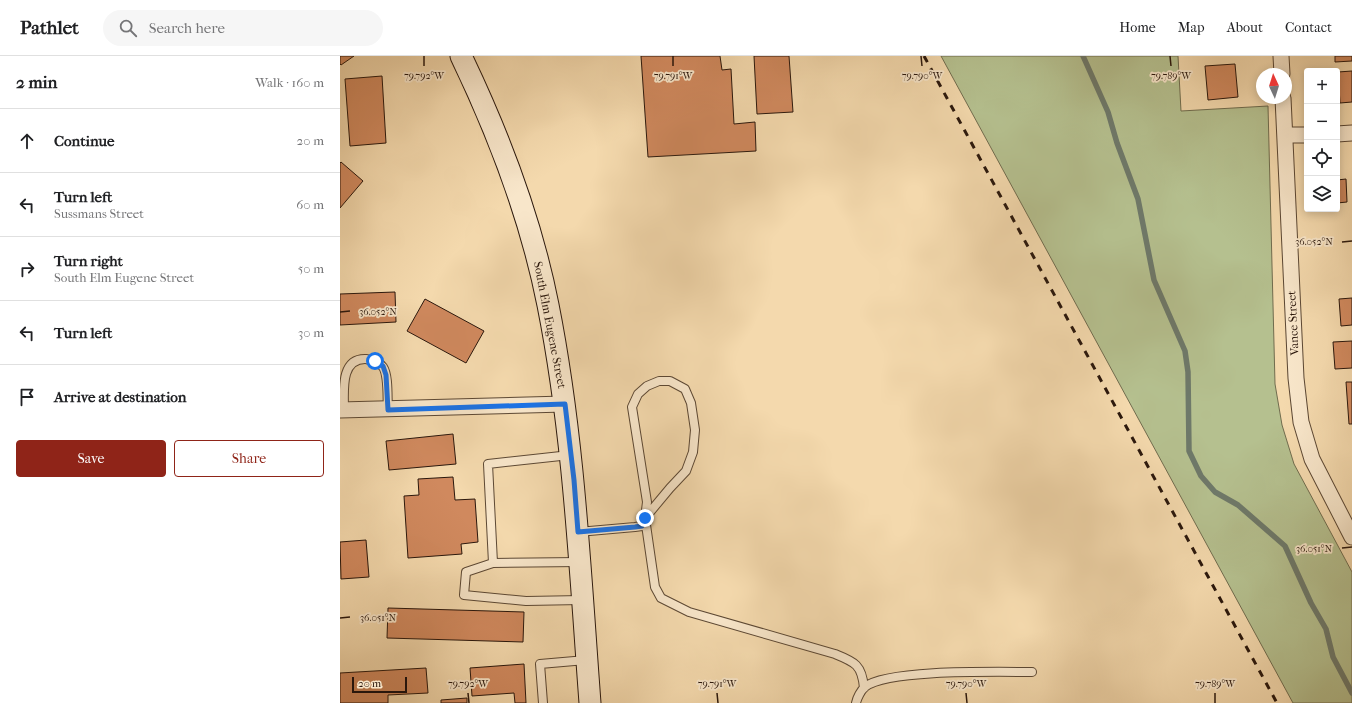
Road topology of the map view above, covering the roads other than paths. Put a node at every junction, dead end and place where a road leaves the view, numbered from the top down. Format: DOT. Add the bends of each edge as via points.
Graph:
graph roads {
  1 [pos="461,56"];
  2 [pos="1281,56"];
  3 [pos="1282,68"];
  4 [pos="1283,104"];
  5 [pos="1352,133"];
  6 [pos="1340,134"];
  7 [pos="1284,135"];
  8 [pos="1304,135"];
  9 [pos="565,404"];
  10 [pos="342,410"];
  11 [pos="388,410"];
  12 [pos="571,455"];
  13 [pos="645,518"];
  14 [pos="578,532"];
  15 [pos="1352,537"];
  16 [pos="580,562"];
  17 [pos="493,563"];
  18 [pos="582,600"];
  19 [pos="587,660"];
  20 [pos="1032,672"];
  21 [pos="864,688"];
  22 [pos="543,703"];
  23 [pos="590,703"];
  24 [pos="856,703"];
  1 -- 9 [label="main road, South Elm Eugene Street" via="495,135 528,223 548,303"];
  2 -- 3 [label="street"];
  4 -- 7 [label="street, Vance Street"];
  5 -- 6 [label="street"];
  7 -- 8 [label="street"];
  7 -- 15 [label="street, Vance Street" via="1296,378 1301,422 1312,458"];
  9 -- 11 [label="street"];
  9 -- 12 [label="main road, South Elm Eugene Street"];
  10 -- 11 [label="street"];
  10 -- 11 [label="lane" via="343,376 348,365 366,359 383,366"];
  12 -- 14 [label="main road, South Elm Eugene Street"];
  12 -- 17 [label="lane" via="488,464"];
  13 -- 13 [label="lane" via="647,502 632,407 638,394 647,386 659,381 670,381 685,389 691,403 693,452 686,471"];
  13 -- 14 [label="lane" via="642,526"];
  13 -- 21 [label="lane" via="655,587 661,598 689,612 852,660 863,676"];
  14 -- 16 [label="main road, South Elm Eugene Street"];
  16 -- 17 [label="lane"];
  16 -- 18 [label="main road, South Elm Eugene Street"];
  17 -- 18 [label="lane" via="466,572 464,595 526,600"];
  18 -- 19 [label="main road, South Elm Eugene Street"];
  19 -- 22 [label="lane" via="540,664"];
  19 -- 23 [label="main road, South Elm Eugene Street"];
  20 -- 21 [label="lane" via="901,676 875,682"];
  21 -- 24 [label="lane"];
}
